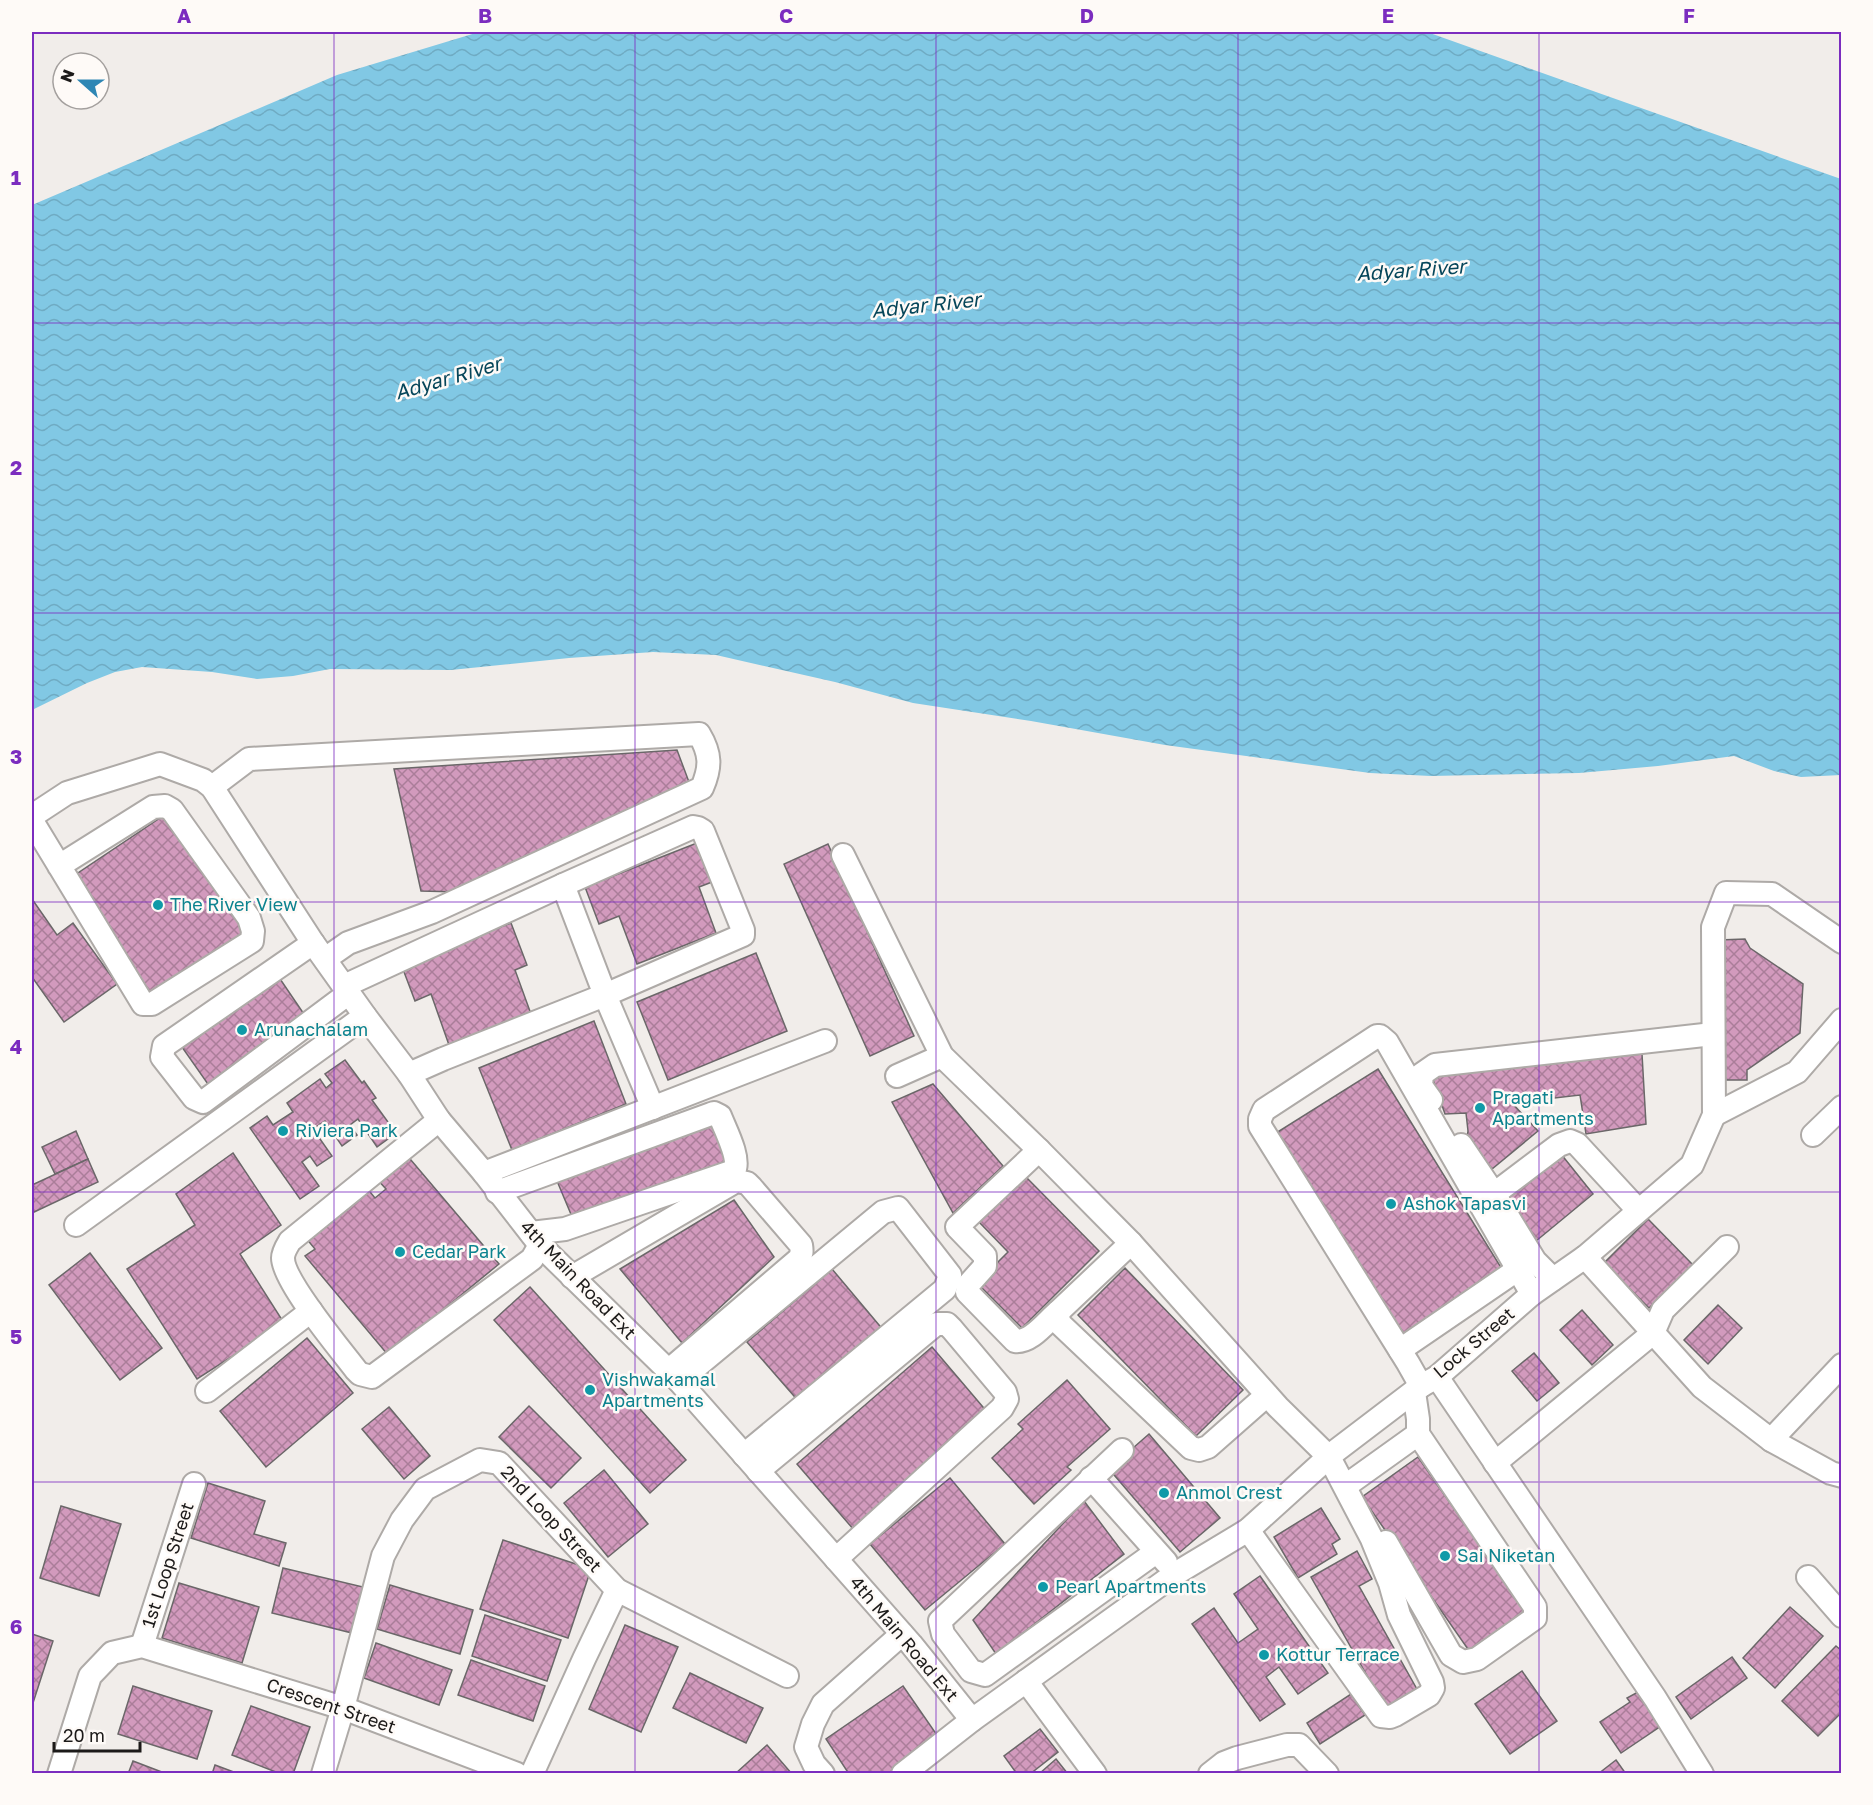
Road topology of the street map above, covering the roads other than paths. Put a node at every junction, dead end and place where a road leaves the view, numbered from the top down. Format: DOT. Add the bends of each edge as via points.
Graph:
graph roads {
  1 [pos="207,783"];
  2 [pos="32,816"];
  3 [pos="32,821"];
  4 [pos="843,855"];
  5 [pos="59,866"];
  6 [pos="563,885"];
  7 [pos="1842,942"];
  8 [pos="319,951"];
  9 [pos="346,990"];
  10 [pos="605,995"];
  11 [pos="365,1016"];
  12 [pos="1842,1020"];
  13 [pos="1713,1034"];
  14 [pos="825,1041"];
  15 [pos="942,1056"];
  16 [pos="409,1074"];
  17 [pos="897,1076"];
  18 [pos="1842,1107"];
  19 [pos="653,1108"];
  20 [pos="1714,1115"];
  21 [pos="439,1120"];
  22 [pos="1813,1136"];
  23 [pos="1039,1150"];
  24 [pos="484,1173"];
  25 [pos="497,1192"];
  26 [pos="1494,1194"];
  27 [pos="1638,1210"];
  28 [pos="76,1225"];
  29 [pos="535,1239"];
  30 [pos="1131,1243"];
  31 [pos="1727,1247"];
  32 [pos="1585,1257"];
  33 [pos="1517,1270"];
  34 [pos="572,1277"];
  35 [pos="1553,1279"];
  36 [pos="1532,1294"];
  37 [pos="311,1311"];
  38 [pos="1058,1312"];
  39 [pos="1653,1333"];
  40 [pos="1400,1350"];
  41 [pos="1842,1365"];
  42 [pos="673,1376"];
  43 [pos="1424,1385"];
  44 [pos="207,1391"];
  45 [pos="1267,1395"];
  46 [pos="1418,1434"];
  47 [pos="1771,1440"];
  48 [pos="1122,1450"];
  49 [pos="1331,1455"];
  50 [pos="751,1463"];
  51 [pos="1495,1463"];
  52 [pos="1842,1476"];
  53 [pos="1091,1478"];
  54 [pos="1351,1482"];
  55 [pos="194,1484"];
  56 [pos="1248,1530"];
  57 [pos="1156,1552"];
  58 [pos="836,1559"];
  59 [pos="1176,1574"];
  60 [pos="1808,1577"];
  61 [pos="617,1590"];
  62 [pos="1842,1616"];
  63 [pos="902,1634"];
  64 [pos="142,1646"];
  65 [pos="787,1676"];
  66 [pos="1026,1681"];
  67 [pos="343,1708"];
  68 [pos="972,1720"];
  69 [pos="59,1773"];
  70 [pos="323,1773"];
  71 [pos="518,1773"];
  72 [pos="532,1773"];
  73 [pos="824,1773"];
  74 [pos="903,1773"];
  75 [pos="1095,1773"];
  76 [pos="1210,1773"];
  77 [pos="1327,1773"];
  78 [pos="1702,1773"];
  1 -- 2 [label="street" via="160,764 67,793"];
  1 -- 8 [label="street, 4th Main Road Ext"];
  1 -- 8 [label="street" via="249,759 699,734 707,748 708,773 702,788 432,912"];
  3 -- 5 [label="street"];
  4 -- 15 [label="street"];
  5 -- 5 [label="street" via="143,1004 152,1005 252,940 249,918 172,810 165,806 153,807"];
  6 -- 9 [label="street"];
  6 -- 10 [label="street"];
  6 -- 10 [label="street" via="698,828 703,831 743,930 741,937"];
  7 -- 13 [label="street, Lock Street" via="1772,894 1726,893 1713,927"];
  8 -- 9 [label="street, 4th Main Road Ext"];
  8 -- 9 [label="street" via="164,1046 162,1057 194,1098 203,1102"];
  9 -- 11 [label="street, 4th Main Road Ext"];
  10 -- 16 [label="street"];
  10 -- 19 [label="street"];
  11 -- 16 [label="street, 4th Main Road Ext"];
  11 -- 28 [label="street"];
  12 -- 20 [label="street" via="1797,1072"];
  13 -- 20 [label="street, Lock Street"];
  13 -- 26 [label="street" via="1435,1065 1422,1074 1421,1086"];
  14 -- 19 [label="street"];
  15 -- 17 [label="street"];
  15 -- 23 [label="street"];
  16 -- 21 [label="street, 4th Main Road Ext"];
  18 -- 22 [label="street"];
  19 -- 24 [label="street"];
  20 -- 27 [label="street, Lock Street" via="1692,1165"];
  21 -- 24 [label="street, 4th Main Road Ext"];
  21 -- 37 [label="street" via="290,1241 282,1256 285,1269"];
  23 -- 30 [label="street"];
  23 -- 38 [label="street" via="957,1227 985,1256 985,1266 967,1292 1015,1341 1028,1339"];
  24 -- 25 [label="street, 4th Main Road Ext"];
  25 -- 29 [label="street, 4th Main Road Ext"];
  25 -- 29 [label="street" via="711,1114 720,1116 736,1158 734,1171"];
  26 -- 27 [label="street" via="1559,1145 1570,1141"];
  26 -- 35 [label="street" via="1535,1261"];
  27 -- 32 [label="street, Lock Street"];
  29 -- 34 [label="street, 4th Main Road Ext"];
  29 -- 37 [label="street" via="532,1259 372,1377 360,1374"];
  30 -- 38 [label="street"];
  30 -- 45 [label="street"];
  31 -- 39 [label="street" via="1663,1310"];
  32 -- 35 [label="street, Lock Street"];
  32 -- 39 [label="street"];
  33 -- 36 [label="street"];
  33 -- 40 [label="street"];
  33 -- 40 [label="street" via="1387,1042 1380,1036 1264,1110 1260,1126"];
  34 -- 42 [label="street, 4th Main Road Ext"];
  34 -- 42 [label="street" via="736,1181 747,1183 801,1245 801,1255"];
  35 -- 36 [label="street, Lock Street"];
  36 -- 43 [label="street, Lock Street"];
  37 -- 44 [label="street"];
  38 -- 45 [label="street" via="1059,1323 1191,1448 1208,1447"];
  39 -- 47 [label="street" via="1702,1387"];
  39 -- 51 [label="street"];
  40 -- 43 [label="street"];
  41 -- 47 [label="street"];
  42 -- 50 [label="street, 4th Main Road Ext"];
  42 -- 50 [label="street" via="883,1212 898,1208 950,1275 945,1289"];
  43 -- 46 [label="street"];
  43 -- 49 [label="street, Lock Street"];
  43 -- 51 [label="street"];
  45 -- 49 [label="street"];
  46 -- 54 [label="street"];
  46 -- 54 [label="street" via="1535,1607 1535,1618 1522,1629 1477,1659 1463,1662 1451,1655"];
  47 -- 52 [label="street"];
  48 -- 53 [label="street"];
  49 -- 54 [label="street"];
  49 -- 56 [label="street, Lock Street"];
  49 -- 56 [label="street" via="1372,1539 1399,1615 1432,1682 1428,1695 1395,1716 1381,1716"];
  50 -- 58 [label="street, 4th Main Road Ext"];
  50 -- 58 [label="street" via="936,1324 947,1324 952,1329 1005,1392 1006,1403"];
  51 -- 78 [label="street"];
  53 -- 57 [label="street"];
  53 -- 57 [label="street" via="940,1621 943,1634 971,1671 985,1675"];
  55 -- 64 [label="street, 1st Loop Street"];
  56 -- 59 [label="street, Lock Street"];
  57 -- 59 [label="street"];
  58 -- 63 [label="street, 4th Main Road Ext"];
  59 -- 66 [label="street, Lock Street"];
  60 -- 62 [label="street"];
  61 -- 65 [label="street, 2nd Loop Street"];
  61 -- 67 [label="street, 2nd Loop Street" via="499,1463 480,1460 425,1489 402,1520 383,1556"];
  61 -- 72 [label="street"];
  63 -- 68 [label="street, 4th Main Road Ext"];
  63 -- 73 [label="street" via="823,1704 806,1747 814,1764"];
  64 -- 67 [label="street, Crescent Street"];
  64 -- 69 [label="street" via="112,1653 90,1676"];
  66 -- 68 [label="street, Lock Street"];
  66 -- 75 [label="street"];
  67 -- 70 [label="street, 2nd Loop Street"];
  67 -- 71 [label="street, Crescent Street"];
  68 -- 74 [label="street, Lock Street"];
  76 -- 77 [label="street" via="1237,1758 1299,1744"];
}
